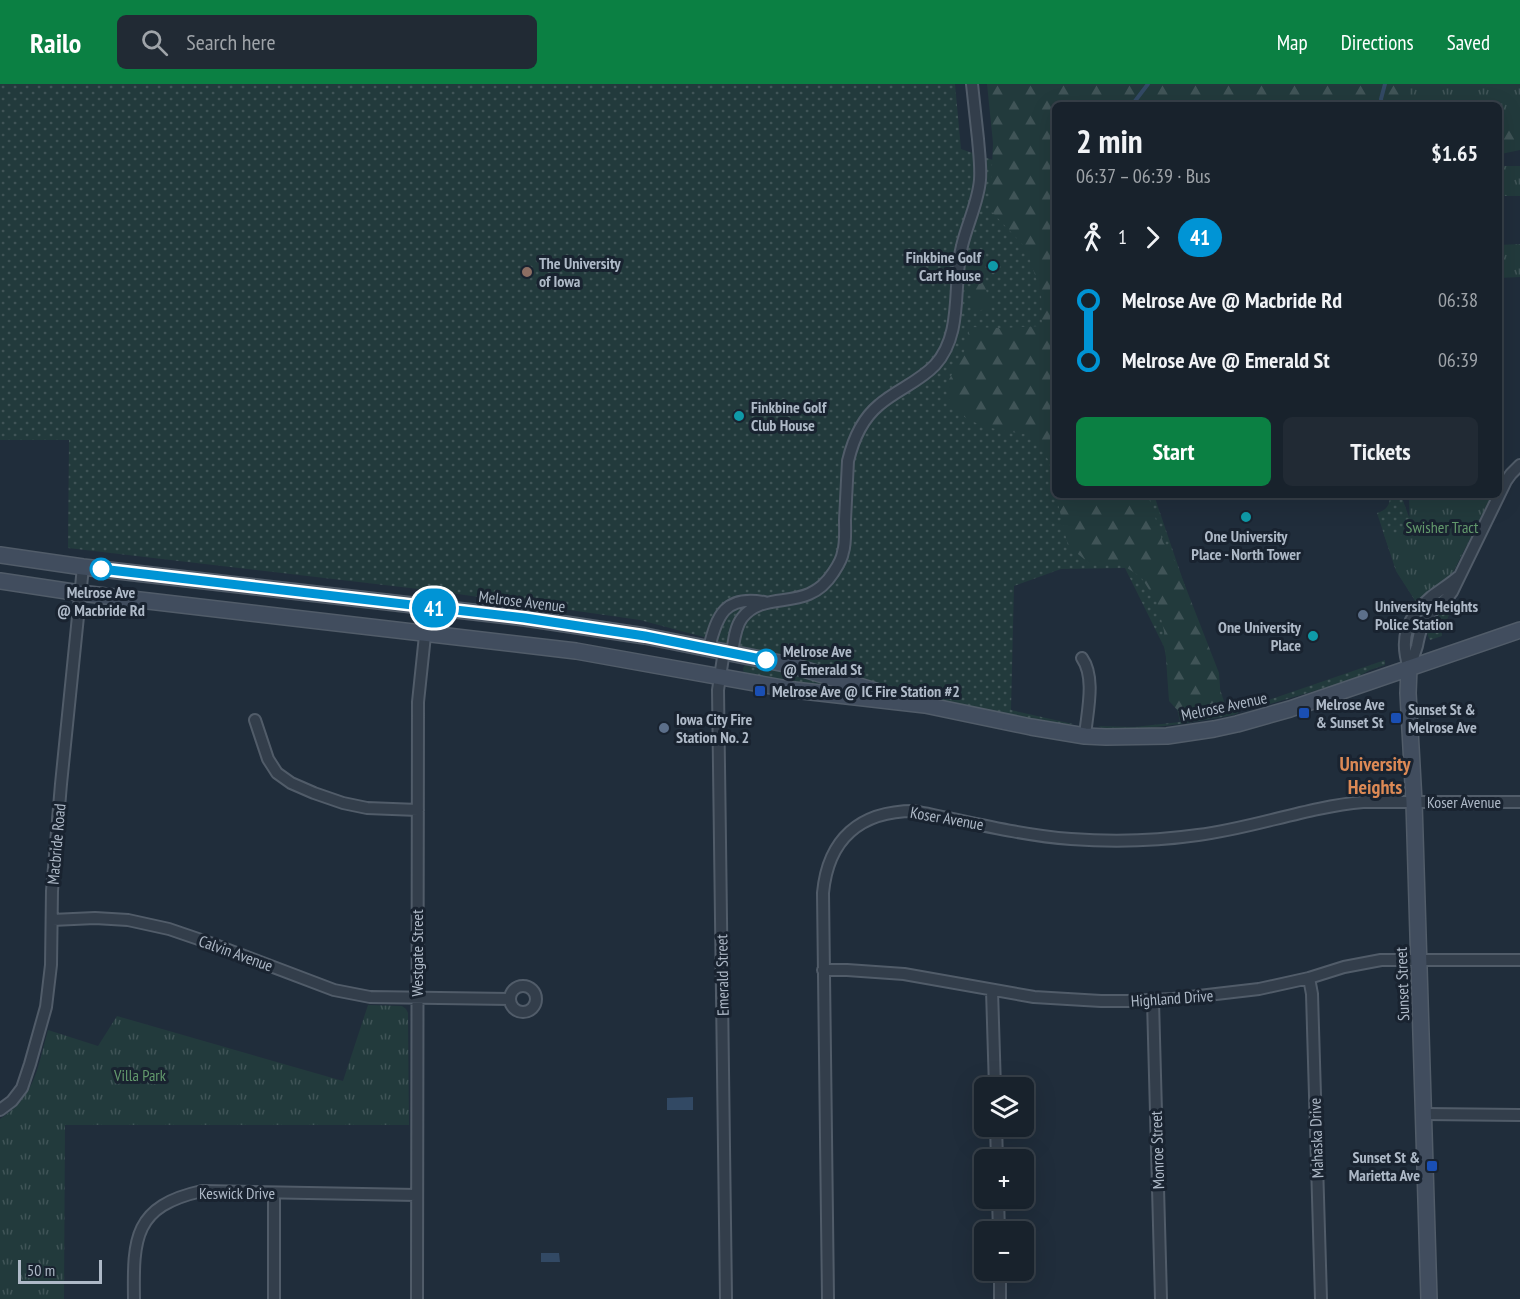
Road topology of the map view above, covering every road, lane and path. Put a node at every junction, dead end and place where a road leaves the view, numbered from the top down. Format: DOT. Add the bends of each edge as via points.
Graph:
graph roads {
  1 [pos="972,84"];
  2 [pos="1520,465"];
  3 [pos="1502,489"];
  4 [pos="1498,498"];
  5 [pos="0,555"];
  6 [pos="83,567"];
  7 [pos="0,581"];
  8 [pos="80,592"];
  9 [pos="767,602"];
  10 [pos="428,607"];
  11 [pos="1520,630"];
  12 [pos="425,633"];
  13 [pos="709,648"];
  14 [pos="728,652"];
  15 [pos="1082,658"];
  16 [pos="1409,668"];
  17 [pos="720,676"];
  18 [pos="925,705"];
  19 [pos="255,720"];
  20 [pos="1085,736"];
  21 [pos="1414,802"];
  22 [pos="1520,802"];
  23 [pos="418,810"];
  24 [pos="52,920"];
  25 [pos="1419,960"];
  26 [pos="1520,960"];
  27 [pos="823,970"];
  28 [pos="1309,978"];
  29 [pos="992,990"];
  30 [pos="417,999"];
  31 [pos="510,999"];
  32 [pos="1153,1001"];
  33 [pos="995,1077"];
  34 [pos="0,1110"];
  35 [pos="1424,1114"];
  36 [pos="1520,1115"];
  37 [pos="274,1193"];
  38 [pos="417,1195"];
  39 [pos="1000,1281"];
  40 [pos="134,1299"];
  41 [pos="274,1299"];
  42 [pos="417,1299"];
  43 [pos="726,1299"];
  44 [pos="828,1299"];
  45 [pos="1000,1299"];
  46 [pos="1161,1299"];
  47 [pos="1321,1299"];
  48 [pos="1428,1299"];
  1 -- 9 [label="street" via="980,180 958,268 952,333 936,364 879,405 852,446 843,552 832,575 806,596"];
  2 -- 3 [label="street, Sunset Street"];
  4 -- 16 [label="street, Sunset Street" via="1452,592 1424,621"];
  5 -- 6 [label="main road, Melrose Avenue"];
  6 -- 8 [label="street, Macbride Road"];
  6 -- 10 [label="main road, Melrose Avenue"];
  7 -- 8 [label="main road, Melrose Avenue"];
  8 -- 12 [label="main road, Melrose Avenue"];
  8 -- 24 [label="street, Macbride Road"];
  9 -- 13 [label="street" via="739,601 727,609 717,620"];
  9 -- 14 [label="street, Emerald Street" via="755,606 741,619"];
  10 -- 12 [label="street, Westgate Street"];
  10 -- 13 [label="main road, Melrose Avenue"];
  11 -- 16 [label="main road, Melrose Avenue"];
  12 -- 17 [label="main road, Melrose Avenue" via="576,651"];
  12 -- 23 [label="street, Westgate Street" via="418,702"];
  13 -- 14 [label="main road, Melrose Avenue"];
  14 -- 17 [label="street, Emerald Street"];
  14 -- 18 [label="main road, Melrose Avenue" via="810,670"];
  15 -- 20 [label="street" via="1089,672"];
  16 -- 20 [label="main road, Melrose Avenue" via="1290,709 1214,729 1138,737"];
  16 -- 21 [label="main road, Sunset Street"];
  17 -- 18 [label="main road, Melrose Avenue" via="794,690"];
  17 -- 43 [label="street, Emerald Street"];
  18 -- 20 [label="main road, Melrose Avenue"];
  19 -- 23 [label="street" via="268,759 277,773 291,783 343,803"];
  21 -- 22 [label="street, Koser Avenue"];
  21 -- 25 [label="main road, Sunset Street"];
  21 -- 27 [label="street, Koser Avenue" via="1325,806 1224,832 1141,840 1070,839 914,811 885,813 870,818 844,837 828,864 823,893"];
  23 -- 30 [label="street, Westgate Street"];
  24 -- 30 [label="street, Calvin Avenue" via="95,918 148,924 334,990 370,998"];
  24 -- 34 [label="street, Macbride Road" via="46,1007 22,1088"];
  25 -- 26 [label="street, Highland Drive"];
  25 -- 28 [label="street, Highland Drive" via="1363,962"];
  25 -- 35 [label="main road, Sunset Street"];
  27 -- 29 [label="street, Highland Drive" via="904,974"];
  27 -- 44 [label="street, Koser Avenue"];
  28 -- 32 [label="street, Highland Drive" via="1237,993"];
  28 -- 47 [label="street, Mahaska Drive"];
  29 -- 32 [label="street, Highland Drive" via="1067,1000"];
  29 -- 33 [label="street"];
  30 -- 31 [label="street, Calvin Avenue"];
  30 -- 38 [label="street, Westgate Street"];
  32 -- 46 [label="street, Monroe Street"];
  35 -- 36 [label="street"];
  35 -- 48 [label="main road, Sunset Street"];
  37 -- 38 [label="street, Keswick Drive"];
  37 -- 40 [label="street, Keswick Drive" via="202,1191 170,1200 159,1208 138,1236"];
  37 -- 41 [label="street"];
  38 -- 42 [label="street, Westgate Street"];
  39 -- 45 [label="street"];
}
